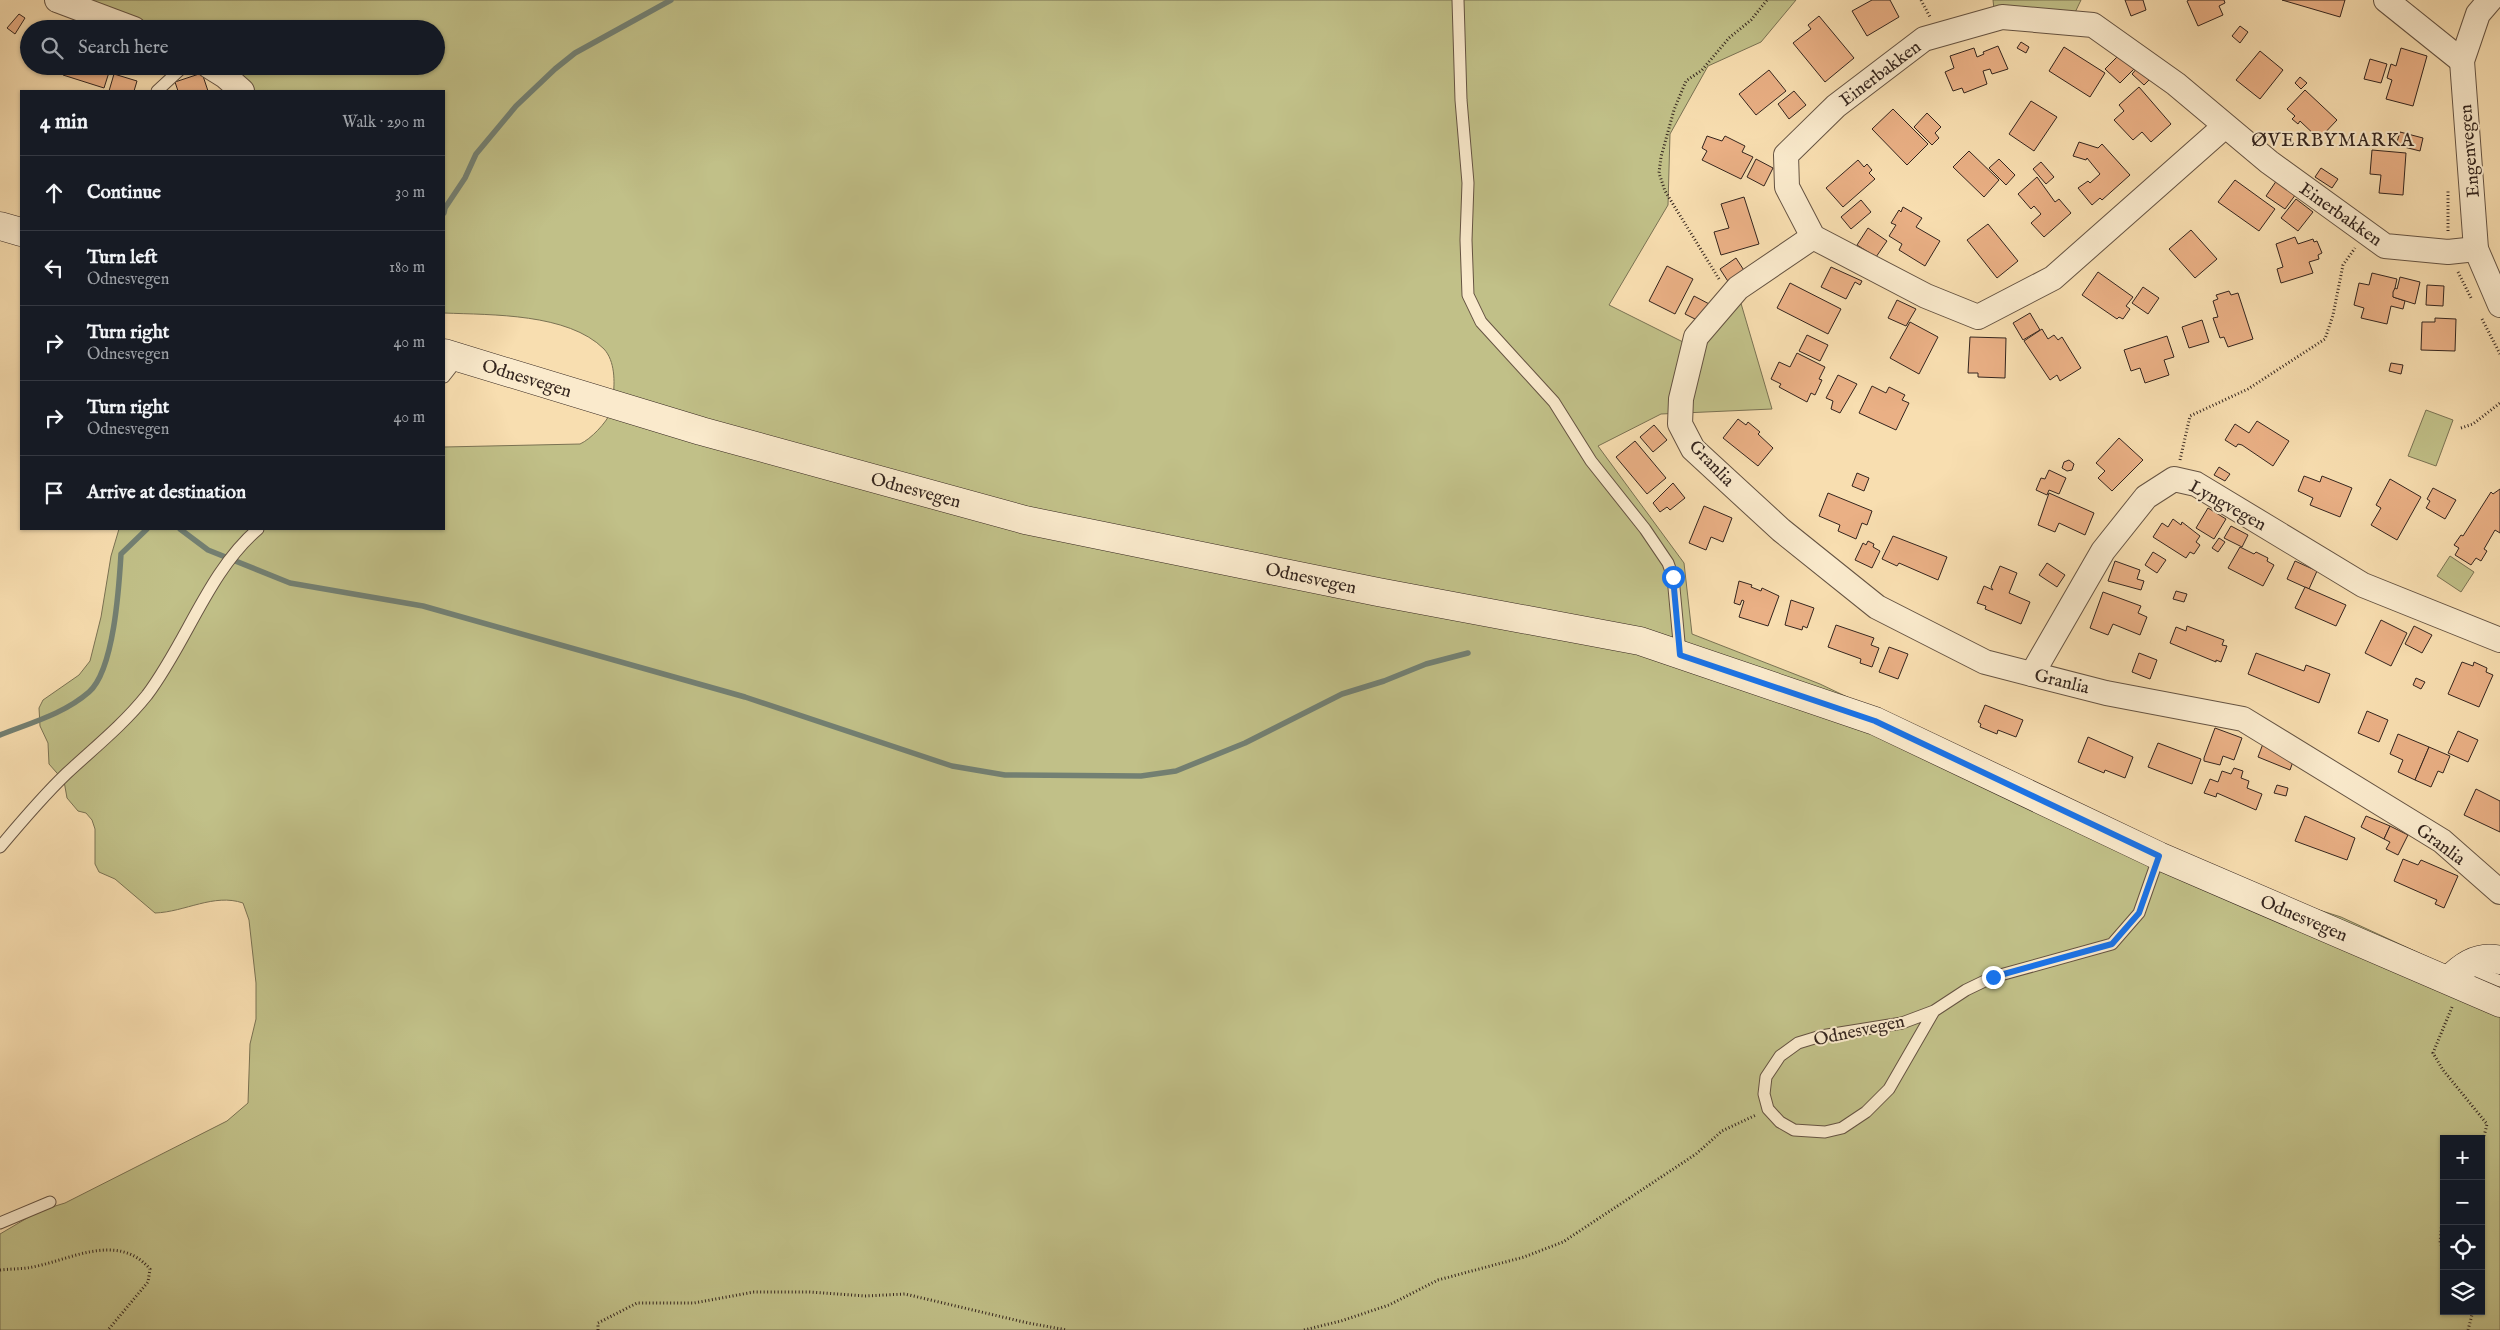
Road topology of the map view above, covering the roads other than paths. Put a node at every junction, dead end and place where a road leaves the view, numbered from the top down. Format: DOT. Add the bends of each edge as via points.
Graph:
graph roads {
  1 [pos="57,0"];
  2 [pos="1458,0"];
  3 [pos="2386,0"];
  4 [pos="2490,0"];
  5 [pos="110,20"];
  6 [pos="2462,61"];
  7 [pos="174,75"];
  8 [pos="223,75"];
  9 [pos="158,90"];
  10 [pos="241,90"];
  11 [pos="2225,126"];
  12 [pos="0,226"];
  13 [pos="20,232"];
  14 [pos="1813,237"];
  15 [pos="2476,249"];
  16 [pos="2500,305"];
  17 [pos="449,362"];
  18 [pos="257,530"];
  19 [pos="2500,640"];
  20 [pos="1680,655"];
  21 [pos="2032,674"];
  22 [pos="0,847"];
  23 [pos="2159,856"];
  24 [pos="2500,892"];
  25 [pos="2500,960"];
  26 [pos="2457,977"];
  27 [pos="2500,981"];
  28 [pos="2500,1003"];
  29 [pos="1934,1011"];
  30 [pos="50,1202"];
  31 [pos="0,1223"];
  1 -- 5 [label="street"];
  2 -- 20 [label="lane" via="1468,183 1468,295 1481,322 1554,402 1591,462 1668,563 1673,577"];
  3 -- 6 [label="street"];
  4 -- 6 [label="street, Engenvegen" via="2478,14"];
  6 -- 15 [label="street, Engenvegen"];
  7 -- 9 [label="lane"];
  8 -- 10 [label="street"];
  11 -- 14 [label="street" via="2053,278 1978,316 1926,296"];
  11 -- 14 [label="street, Einerbakken" via="2176,84 2093,25 2002,17 1924,39 1836,106 1786,155 1787,187"];
  11 -- 15 [label="street, Einerbakken" via="2268,162 2385,246 2448,252"];
  12 -- 13 [label="main road"];
  14 -- 21 [label="street, Granlia" via="1738,288 1696,337 1681,399 1680,424 1692,448 1781,530 1877,607 1985,662"];
  15 -- 16 [label="street, Engenvegen"];
  17 -- 20 [label="main road, Odnesvegen" via="1025,520 1378,592 1640,641"];
  18 -- 22 [label="lane" via="232,557 172,659 146,695 121,725 35,806"];
  19 -- 21 [label="street, Lyngvegen" via="2363,585 2196,484 2174,478 2146,497 2103,551"];
  20 -- 23 [label="main road, Odnesvegen" via="1875,721"];
  21 -- 24 [label="street, Granlia" via="2106,693 2243,719 2442,841"];
  23 -- 26 [label="main road, Odnesvegen"];
  23 -- 29 [label="lane, Odnesvegen" via="2139,913 2112,944 1993,977"];
  25 -- 26 [label="main road" via="2486,957"];
  26 -- 27 [label="lane"];
  26 -- 28 [label="main road, Odnesvegen"];
  29 -- 29 [label="lane, Odnesvegen" via="1902,1023 1821,1036 1798,1043 1780,1056 1766,1077 1764,1094 1768,1109 1780,1122 1794,1130 1825,1132 1842,1128 1866,1112 1889,1089"];
  30 -- 31 [label="lane"];
}
